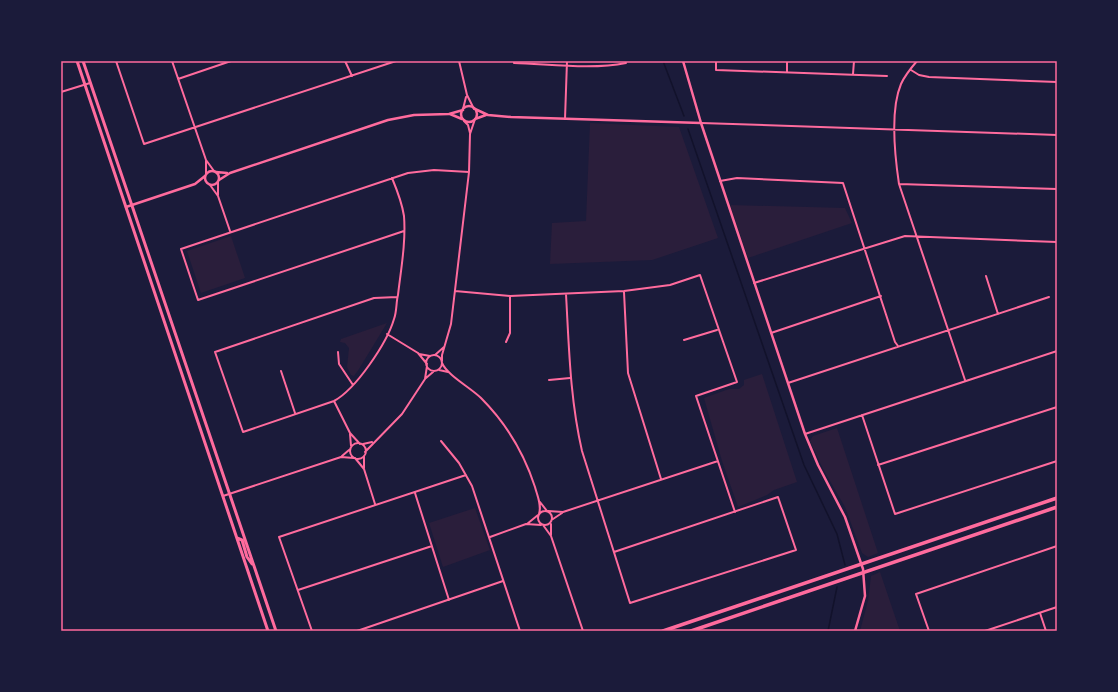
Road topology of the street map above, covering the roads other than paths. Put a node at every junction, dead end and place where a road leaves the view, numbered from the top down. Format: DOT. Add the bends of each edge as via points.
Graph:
graph roads {
  1 [pos="77,61"];
  2 [pos="83,61"];
  3 [pos="116,61"];
  4 [pos="172,61"];
  5 [pos="230,61"];
  6 [pos="345,61"];
  7 [pos="396,61"];
  8 [pos="459,61"];
  9 [pos="568,61"];
  10 [pos="683,61"];
  11 [pos="716,61"];
  12 [pos="787,61"];
  13 [pos="854,61"];
  14 [pos="917,61"];
  15 [pos="514,62"];
  16 [pos="626,63"];
  17 [pos="568,65"];
  18 [pos="910,70"];
  19 [pos="787,72"];
  20 [pos="853,74"];
  21 [pos="352,76"];
  22 [pos="887,76"];
  23 [pos="178,79"];
  24 [pos="90,82"];
  25 [pos="1057,82"];
  26 [pos="85,84"];
  27 [pos="61,92"];
  28 [pos="467,95"];
  29 [pos="474,109"];
  30 [pos="463,110"];
  31 [pos="449,114"];
  32 [pos="488,115"];
  33 [pos="475,119"];
  34 [pos="565,119"];
  35 [pos="464,120"];
  36 [pos="700,123"];
  37 [pos="194,128"];
  38 [pos="895,129"];
  39 [pos="470,134"];
  40 [pos="1057,135"];
  41 [pos="206,160"];
  42 [pos="215,172"];
  43 [pos="230,172"];
  44 [pos="469,172"];
  45 [pos="205,175"];
  46 [pos="392,178"];
  47 [pos="219,181"];
  48 [pos="720,182"];
  49 [pos="195,184"];
  50 [pos="899,184"];
  51 [pos="209,185"];
  52 [pos="1057,189"];
  53 [pos="218,196"];
  54 [pos="132,205"];
  55 [pos="126,207"];
  56 [pos="230,231"];
  57 [pos="404,231"];
  58 [pos="916,237"];
  59 [pos="1057,242"];
  60 [pos="865,247"];
  61 [pos="986,276"];
  62 [pos="754,283"];
  63 [pos="455,291"];
  64 [pos="624,291"];
  65 [pos="566,294"];
  66 [pos="510,296"];
  67 [pos="881,296"];
  68 [pos="397,297"];
  69 [pos="1049,297"];
  70 [pos="998,314"];
  71 [pos="718,330"];
  72 [pos="948,330"];
  73 [pos="771,333"];
  74 [pos="387,334"];
  75 [pos="684,340"];
  76 [pos="506,342"];
  77 [pos="445,346"];
  78 [pos="898,346"];
  79 [pos="1057,351"];
  80 [pos="338,352"];
  81 [pos="418,353"];
  82 [pos="432,356"];
  83 [pos="442,362"];
  84 [pos="427,365"];
  85 [pos="437,370"];
  86 [pos="281,371"];
  87 [pos="451,374"];
  88 [pos="570,378"];
  89 [pos="425,379"];
  90 [pos="549,380"];
  91 [pos="965,380"];
  92 [pos="788,383"];
  93 [pos="353,385"];
  94 [pos="334,401"];
  95 [pos="1057,407"];
  96 [pos="295,413"];
  97 [pos="862,415"];
  98 [pos="350,433"];
  99 [pos="805,434"];
  100 [pos="441,441"];
  101 [pos="373,442"];
  102 [pos="361,444"];
  103 [pos="351,447"];
  104 [pos="365,453"];
  105 [pos="341,457"];
  106 [pos="355,458"];
  107 [pos="718,461"];
  108 [pos="1057,461"];
  109 [pos="878,465"];
  110 [pos="364,469"];
  111 [pos="466,475"];
  112 [pos="661,479"];
  113 [pos="414,493"];
  114 [pos="230,494"];
  115 [pos="223,496"];
  116 [pos="1057,498"];
  117 [pos="539,501"];
  118 [pos="598,501"];
  119 [pos="375,504"];
  120 [pos="1057,507"];
  121 [pos="548,511"];
  122 [pos="563,512"];
  123 [pos="735,512"];
  124 [pos="538,514"];
  125 [pos="552,521"];
  126 [pos="526,524"];
  127 [pos="542,525"];
  128 [pos="551,536"];
  129 [pos="490,537"];
  130 [pos="237,538"];
  131 [pos="432,546"];
  132 [pos="1057,546"];
  133 [pos="614,552"];
  134 [pos="861,565"];
  135 [pos="255,569"];
  136 [pos="864,573"];
  137 [pos="504,581"];
  138 [pos="298,590"];
  139 [pos="449,600"];
  140 [pos="1057,607"];
  141 [pos="1040,613"];
  142 [pos="268,631"];
  143 [pos="276,631"];
  144 [pos="312,631"];
  145 [pos="357,631"];
  146 [pos="520,631"];
  147 [pos="583,631"];
  148 [pos="663,631"];
  149 [pos="691,631"];
  150 [pos="855,631"];
  151 [pos="929,631"];
  152 [pos="985,631"];
  153 [pos="1046,631"];
  1 -- 26 [label="main road"];
  2 -- 24 [label="main road"];
  3 -- 37 [label="street" via="144,144"];
  4 -- 23 [label="street"];
  5 -- 23 [label="street"];
  6 -- 21 [label="street"];
  7 -- 21 [label="street"];
  8 -- 28 [label="street"];
  9 -- 17 [label="street"];
  10 -- 36 [label="street"];
  11 -- 19 [label="street" via="716,70"];
  12 -- 19 [label="street"];
  13 -- 20 [label="street"];
  14 -- 18 [label="street"];
  15 -- 17 [label="street"];
  16 -- 17 [label="street" via="614,66"];
  17 -- 34 [label="street"];
  18 -- 25 [label="street" via="929,77"];
  18 -- 38 [label="street" via="898,92"];
  19 -- 20 [label="street"];
  20 -- 22 [label="street"];
  21 -- 37 [label="street"];
  23 -- 37 [label="street"];
  24 -- 26 [label="street"];
  24 -- 54 [label="main road"];
  26 -- 27 [label="street"];
  26 -- 55 [label="main road"];
  28 -- 29 [label="street"];
  28 -- 30 [label="street"];
  29 -- 30 [label="street" via="468,107"];
  29 -- 32 [label="street"];
  29 -- 33 [label="street" via="477,115"];
  30 -- 31 [label="street"];
  30 -- 35 [label="street" via="461,114"];
  31 -- 35 [label="street"];
  31 -- 43 [label="street" via="425,114 388,120"];
  32 -- 33 [label="street"];
  32 -- 34 [label="street"];
  33 -- 35 [label="street" via="470,122"];
  33 -- 39 [label="street"];
  34 -- 36 [label="street"];
  35 -- 39 [label="street"];
  36 -- 38 [label="street"];
  36 -- 48 [label="street"];
  37 -- 41 [label="street"];
  38 -- 40 [label="street"];
  38 -- 50 [label="street" via="895,157"];
  39 -- 44 [label="street"];
  41 -- 42 [label="street"];
  41 -- 45 [label="street"];
  42 -- 43 [label="street"];
  42 -- 45 [label="street" via="210,171"];
  42 -- 47 [label="street" via="219,176"];
  43 -- 47 [label="street"];
  44 -- 46 [label="street" via="422,171"];
  44 -- 63 [label="street"];
  45 -- 49 [label="street"];
  45 -- 51 [label="street" via="205,181"];
  46 -- 56 [label="street"];
  46 -- 57 [label="street" via="402,208"];
  47 -- 51 [label="street"];
  47 -- 53 [label="street"];
  48 -- 60 [label="street" via="736,178 843,183"];
  48 -- 62 [label="street"];
  49 -- 51 [label="street"];
  49 -- 54 [label="street"];
  50 -- 52 [label="street"];
  50 -- 58 [label="street"];
  51 -- 53 [label="street"];
  53 -- 56 [label="street"];
  54 -- 55 [label="street"];
  54 -- 114 [label="main road"];
  55 -- 115 [label="main road"];
  56 -- 57 [label="street" via="180,249 198,300"];
  57 -- 68 [label="street"];
  58 -- 59 [label="street"];
  58 -- 60 [label="street" via="898,237"];
  58 -- 72 [label="street"];
  60 -- 62 [label="street"];
  60 -- 67 [label="street"];
  61 -- 70 [label="street"];
  62 -- 73 [label="street"];
  63 -- 66 [label="street"];
  63 -- 77 [label="street"];
  64 -- 65 [label="street"];
  64 -- 71 [label="street" via="670,285 700,275"];
  64 -- 112 [label="street" via="628,373"];
  65 -- 66 [label="street"];
  65 -- 88 [label="street"];
  66 -- 76 [label="street" via="510,333"];
  67 -- 73 [label="street"];
  67 -- 78 [label="street"];
  68 -- 74 [label="street" via="394,318"];
  68 -- 96 [label="street" via="374,298 215,352 242,432"];
  69 -- 70 [label="street"];
  70 -- 72 [label="street"];
  71 -- 75 [label="street"];
  71 -- 107 [label="street" via="736,382 696,396"];
  72 -- 78 [label="street"];
  72 -- 91 [label="street"];
  73 -- 92 [label="street"];
  74 -- 81 [label="street"];
  74 -- 93 [label="street" via="361,377"];
  77 -- 82 [label="street"];
  77 -- 83 [label="street"];
  78 -- 92 [label="street"];
  79 -- 91 [label="street"];
  80 -- 93 [label="street" via="339,364"];
  81 -- 82 [label="street"];
  81 -- 84 [label="street"];
  82 -- 83 [label="street" via="439,357"];
  82 -- 84 [label="street"];
  83 -- 85 [label="street"];
  83 -- 87 [label="street"];
  84 -- 85 [label="street" via="430,369"];
  84 -- 89 [label="street"];
  85 -- 87 [label="street"];
  85 -- 89 [label="street"];
  86 -- 96 [label="street"];
  87 -- 117 [label="street" via="480,397 506,427 526,463"];
  88 -- 90 [label="street"];
  88 -- 118 [label="street" via="577,431"];
  89 -- 101 [label="street" via="398,419"];
  91 -- 97 [label="street"];
  92 -- 99 [label="street"];
  93 -- 94 [label="street" via="342,397"];
  94 -- 96 [label="street"];
  94 -- 98 [label="street"];
  95 -- 109 [label="street"];
  97 -- 99 [label="street"];
  97 -- 109 [label="street"];
  98 -- 102 [label="street"];
  98 -- 103 [label="street"];
  99 -- 134 [label="street" via="845,517"];
  100 -- 111 [label="street"];
  101 -- 102 [label="street"];
  101 -- 104 [label="street"];
  102 -- 103 [label="street" via="354,444"];
  102 -- 104 [label="street"];
  103 -- 105 [label="street"];
  103 -- 106 [label="street" via="350,452"];
  104 -- 106 [label="street" via="362,457"];
  104 -- 110 [label="street"];
  105 -- 106 [label="street"];
  105 -- 114 [label="street"];
  106 -- 110 [label="street"];
  107 -- 112 [label="street"];
  107 -- 123 [label="street"];
  108 -- 109 [label="street" via="895,514"];
  110 -- 119 [label="street"];
  111 -- 113 [label="street"];
  111 -- 129 [label="street"];
  112 -- 118 [label="street"];
  113 -- 119 [label="street"];
  113 -- 131 [label="street"];
  114 -- 115 [label="street"];
  114 -- 135 [label="main road"];
  115 -- 130 [label="main road"];
  116 -- 134 [label="main road"];
  117 -- 121 [label="street"];
  117 -- 124 [label="street"];
  118 -- 122 [label="street"];
  118 -- 133 [label="street"];
  119 -- 138 [label="street" via="279,537"];
  120 -- 136 [label="main road"];
  121 -- 122 [label="street"];
  121 -- 124 [label="street"];
  121 -- 125 [label="street"];
  122 -- 125 [label="street"];
  123 -- 133 [label="street"];
  123 -- 133 [label="street" via="778,497 796,550 630,602"];
  124 -- 126 [label="street"];
  124 -- 127 [label="street" via="538,520"];
  125 -- 127 [label="street" via="547,526"];
  125 -- 128 [label="street"];
  126 -- 127 [label="street"];
  126 -- 129 [label="street"];
  127 -- 128 [label="street"];
  128 -- 147 [label="street"];
  129 -- 137 [label="street"];
  130 -- 135 [label="main road" via="242,540 248,559"];
  130 -- 142 [label="main road"];
  131 -- 138 [label="street"];
  131 -- 139 [label="street"];
  132 -- 151 [label="street" via="916,594"];
  134 -- 136 [label="street"];
  134 -- 148 [label="main road"];
  135 -- 143 [label="main road"];
  136 -- 149 [label="main road"];
  136 -- 150 [label="street" via="865,596"];
  137 -- 139 [label="street"];
  137 -- 146 [label="street"];
  138 -- 144 [label="street"];
  139 -- 145 [label="street"];
  140 -- 141 [label="street"];
  141 -- 152 [label="street"];
  141 -- 153 [label="street"];
}
